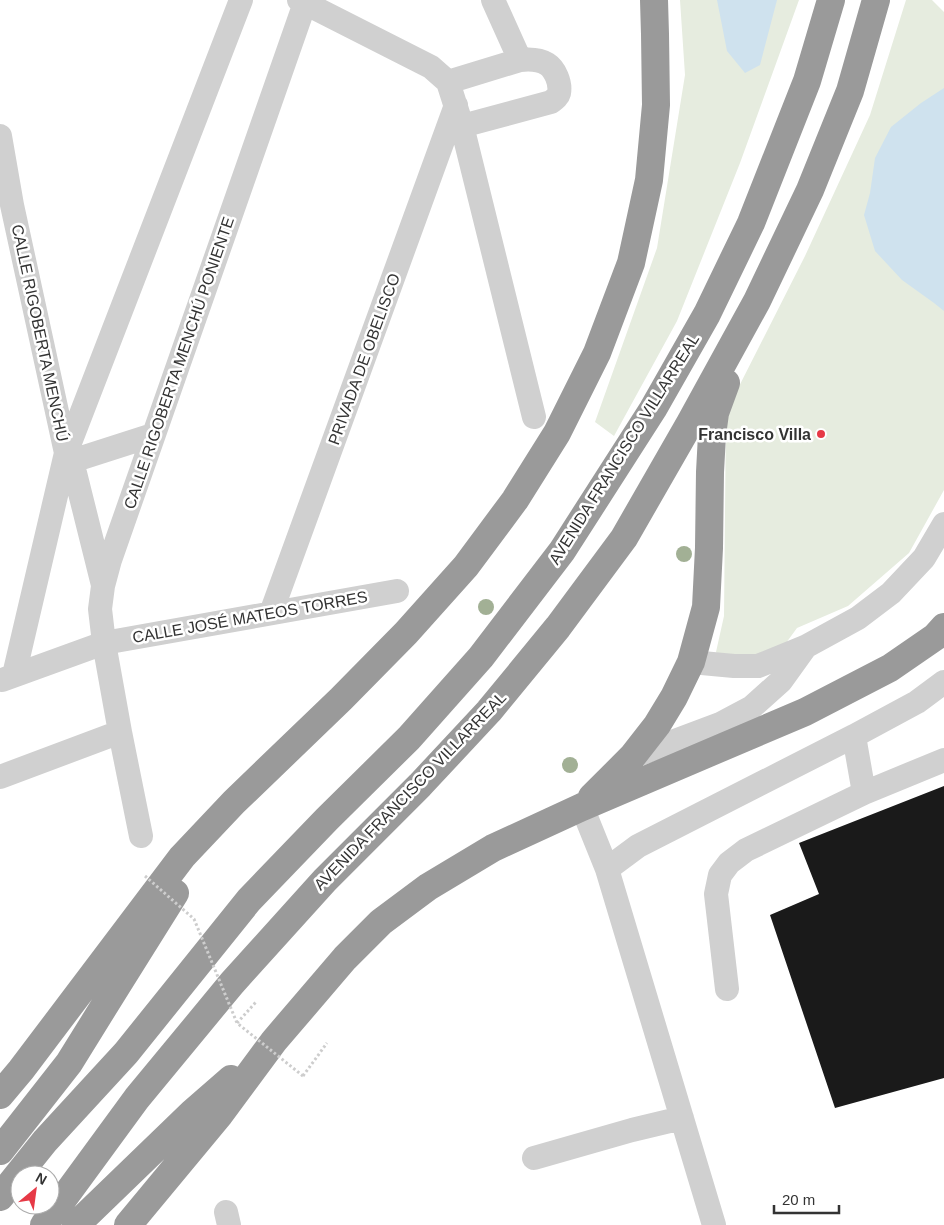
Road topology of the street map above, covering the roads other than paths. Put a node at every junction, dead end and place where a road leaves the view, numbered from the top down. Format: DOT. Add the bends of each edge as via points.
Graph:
graph roads {
  1 [pos="241,0"];
  2 [pos="493,0"];
  3 [pos="654,0"];
  4 [pos="831,0"];
  5 [pos="876,0"];
  6 [pos="303,1"];
  7 [pos="520,60"];
  8 [pos="448,82"];
  9 [pos="459,116"];
  10 [pos="0,136"];
  11 [pos="6,206"];
  12 [pos="757,301"];
  13 [pos="534,416"];
  14 [pos="153,435"];
  15 [pos="69,457"];
  16 [pos="944,524"];
  17 [pos="103,586"];
  18 [pos="397,591"];
  19 [pos="271,613"];
  20 [pos="944,628"];
  21 [pos="104,643"];
  22 [pos="805,647"];
  23 [pos="691,662"];
  24 [pos="7,678"];
  25 [pos="944,682"];
  26 [pos="120,732"];
  27 [pos="854,736"];
  28 [pos="632,757"];
  29 [pos="944,760"];
  30 [pos="0,777"];
  31 [pos="864,793"];
  32 [pos="234,802"];
  33 [pos="582,807"];
  34 [pos="140,836"];
  35 [pos="607,869"];
  36 [pos="727,989"];
  37 [pos="274,1041"];
  38 [pos="0,1095"];
  39 [pos="682,1118"];
  40 [pos="0,1151"];
  41 [pos="534,1158"];
  42 [pos="0,1197"];
  43 [pos="44,1225"];
  44 [pos="76,1225"];
  45 [pos="128,1225"];
  46 [pos="714,1225"];
  1 -- 15 [label="street"];
  2 -- 7 [label="street"];
  3 -- 32 [label="highway" via="655,114 649,180 633,254 597,352 558,433 515,500 466,566 400,640"];
  4 -- 42 [label="highway, AVENIDA FRANCISCO VILLARREAL" via="807,81 751,223 707,314 653,409 562,551 482,657 409,738 249,900 126,1053 45,1141"];
  5 -- 12 [label="highway, AVENIDA FRANCISCO VILLARREAL" via="850,91 810,190"];
  6 -- 8 [label="street" via="432,67"];
  6 -- 14 [label="street, CALLE RIGOBERTA MENCHÚ PONIENTE"];
  7 -- 8 [label="street"];
  7 -- 9 [label="street" via="539,60 554,70 559,91 557,97 551,102"];
  8 -- 9 [label="street"];
  9 -- 13 [label="street"];
  9 -- 19 [label="street, PRIVADA DE OBELISCO"];
  10 -- 11 [label="street, CALLE RIGOBERTA MENCHÚ"];
  11 -- 15 [label="street, CALLE RIGOBERTA MENCHÚ"];
  12 -- 23 [label="highway" via="716,413 710,472 706,607"];
  12 -- 43 [label="highway, AVENIDA FRANCISCO VILLARREAL" via="624,538 558,627 489,710 325,880 232,983 136,1098"];
  14 -- 15 [label="street"];
  14 -- 17 [label="street, CALLE RIGOBERTA MENCHÚ PONIENTE"];
  15 -- 17 [label="street, CALLE RIGOBERTA MENCHÚ"];
  15 -- 24 [label="street"];
  16 -- 22 [label="street" via="924,558 891,593 858,618"];
  17 -- 21 [label="street, CALLE RIGOBERTA MENCHÚ PONIENTE" via="100,609"];
  18 -- 19 [label="street, CALLE JOSÉ MATEOS TORRES"];
  19 -- 21 [label="street, CALLE JOSÉ MATEOS TORRES"];
  20 -- 33 [label="highway" via="890,668 805,712"];
  21 -- 24 [label="street, CALLE JOSÉ MATEOS TORRES"];
  21 -- 26 [label="street, CALLE RIGOBERTA MENCHÚ PONIENTE"];
  22 -- 23 [label="street" via="758,666"];
  22 -- 28 [label="street" via="781,681 752,707 720,724"];
  23 -- 28 [label="highway" via="657,725"];
  25 -- 27 [label="street" via="917,702"];
  26 -- 30 [label="street"];
  26 -- 34 [label="street, CALLE RIGOBERTA MENCHÚ PONIENTE"];
  27 -- 31 [label="street"];
  27 -- 35 [label="street" via="638,846"];
  28 -- 33 [label="highway"];
  29 -- 31 [label="street"];
  31 -- 36 [label="street" via="746,850 720,875 716,894"];
  32 -- 38 [label="highway" via="182,857"];
  32 -- 40 [label="highway" via="69,1063"];
  33 -- 35 [label="street"];
  33 -- 37 [label="highway" via="493,848 420,892 381,922 351,952"];
  35 -- 39 [label="street"];
  37 -- 44 [label="highway" via="192,1113"];
  37 -- 45 [label="highway" via="220,1114"];
  39 -- 41 [label="street"];
  39 -- 46 [label="street"];
}
